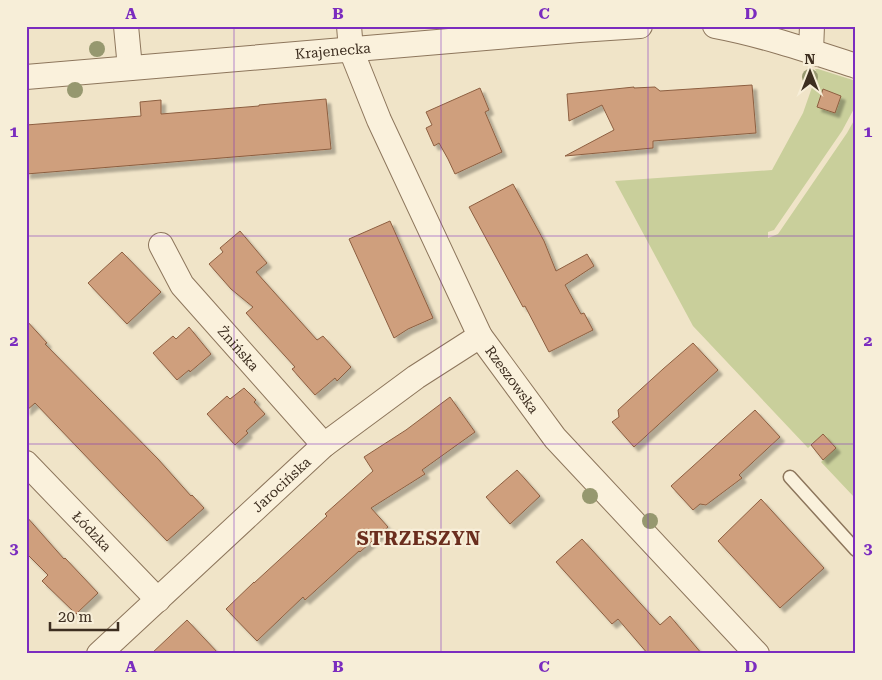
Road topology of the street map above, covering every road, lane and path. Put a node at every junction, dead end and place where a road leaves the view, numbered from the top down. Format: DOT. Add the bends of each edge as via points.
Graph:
graph roads {
  1 [pos="126,26"];
  2 [pos="349,26"];
  3 [pos="640,26"];
  4 [pos="715,26"];
  5 [pos="812,26"];
  6 [pos="579,28"];
  7 [pos="351,50"];
  8 [pos="811,51"];
  9 [pos="856,66"];
  10 [pos="130,68"];
  11 [pos="26,77"];
  12 [pos="161,245"];
  13 [pos="480,336"];
  14 [pos="324,445"];
  15 [pos="26,463"];
  16 [pos="790,477"];
  17 [pos="856,550"];
  18 [pos="158,600"];
  19 [pos="100,654"];
  20 [pos="757,654"];
  1 -- 10 [label="street"];
  2 -- 7 [label="street, Rzeszowska"];
  3 -- 6 [label="street, Krajenecka"];
  4 -- 8 [label="street"];
  5 -- 8 [label="street"];
  6 -- 7 [label="street, Krajenecka"];
  7 -- 10 [label="street, Krajenecka"];
  7 -- 13 [label="street, Rzeszowska" via="379,120"];
  8 -- 9 [label="street"];
  10 -- 11 [label="street, Krajenecka"];
  12 -- 14 [label="street, Żnińska" via="182,285"];
  13 -- 14 [label="street, Jarocińska" via="416,377"];
  13 -- 20 [label="street, Rzeszowska" via="555,438"];
  14 -- 18 [label="street, Jarocińska"];
  15 -- 18 [label="street, Łódzka"];
  16 -- 17 [label="lane"];
  18 -- 19 [label="street, Jarocińska"];
}
